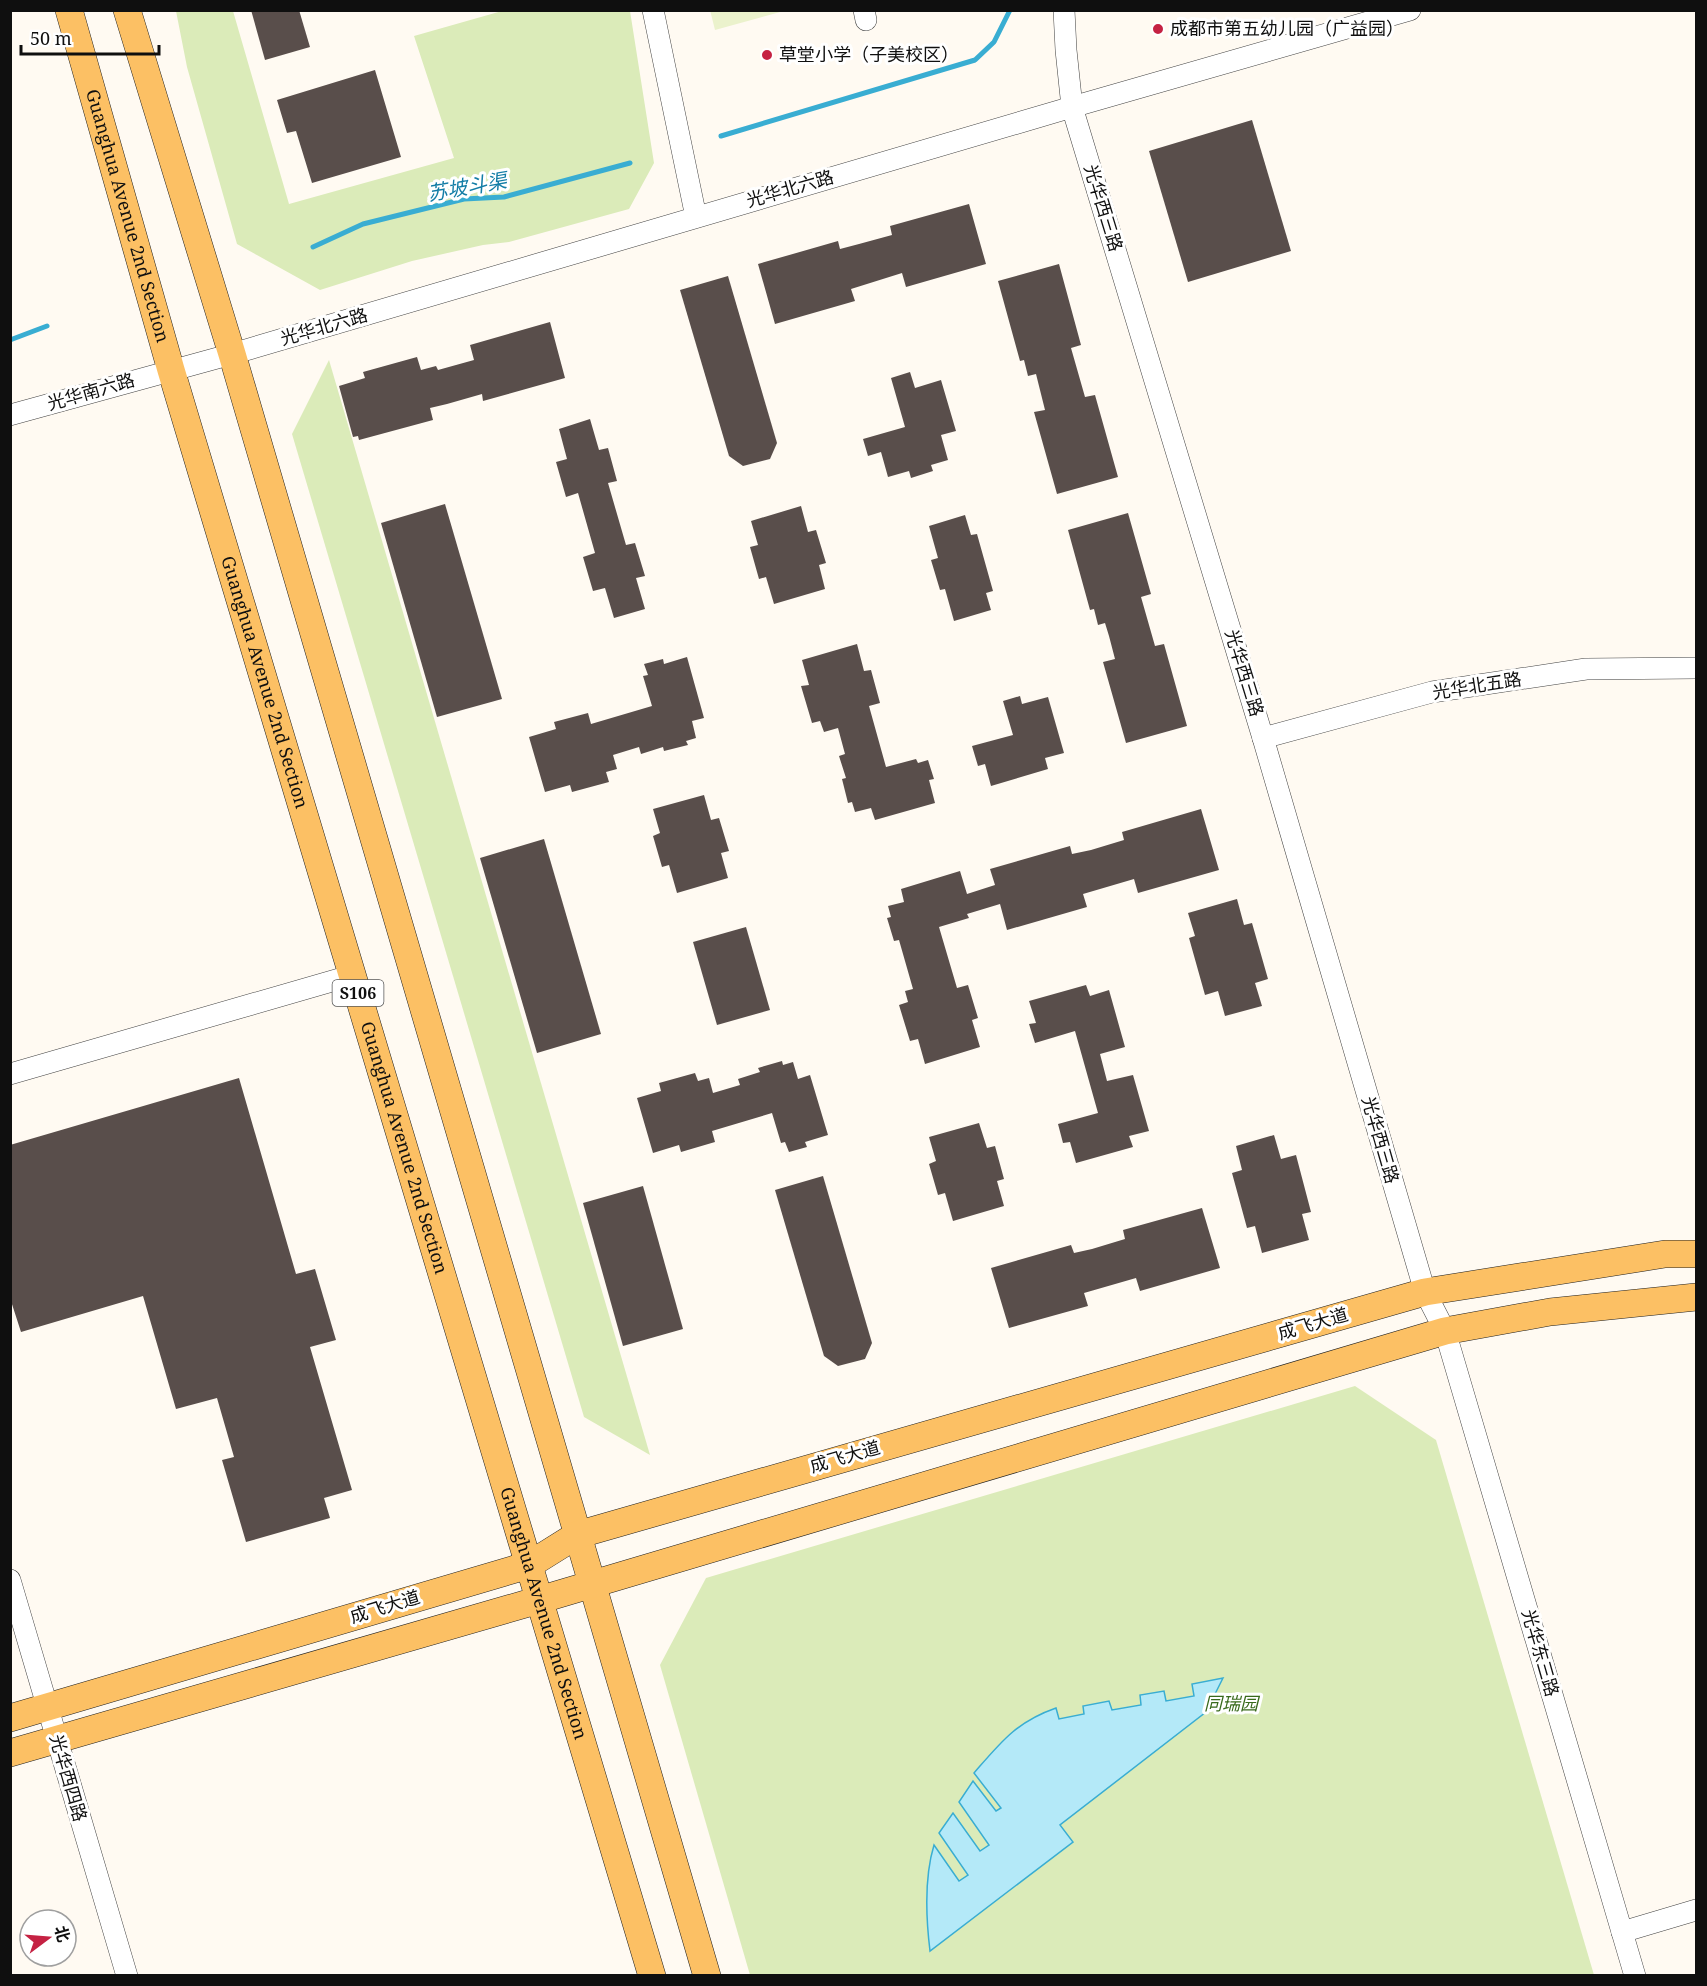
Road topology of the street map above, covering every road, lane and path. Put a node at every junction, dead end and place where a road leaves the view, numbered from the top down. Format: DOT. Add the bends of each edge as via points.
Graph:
graph roads {
  1 [pos="69,10"];
  2 [pos="127,10"];
  3 [pos="653,10"];
  4 [pos="1064,10"];
  5 [pos="1410,10"];
  6 [pos="1072,107"];
  7 [pos="696,217"];
  8 [pos="232,354"];
  9 [pos="171,370"];
  10 [pos="10,415"];
  11 [pos="1696,668"];
  12 [pos="1263,738"];
  13 [pos="353,975"];
  14 [pos="10,1074"];
  15 [pos="1696,1254"];
  16 [pos="1425,1292"];
  17 [pos="1696,1297"];
  18 [pos="1445,1331"];
  19 [pos="577,1534"];
  20 [pos="529,1565"];
  21 [pos="10,1580"];
  22 [pos="592,1584"];
  23 [pos="539,1600"];
  24 [pos="48,1708"];
  25 [pos="10,1719"];
  26 [pos="57,1740"];
  27 [pos="10,1754"];
  28 [pos="1696,1910"];
  29 [pos="1622,1932"];
  30 [pos="127,1976"];
  31 [pos="651,1976"];
  32 [pos="707,1976"];
  33 [pos="1635,1976"];
  1 -- 9 [label="main road, Guanghua Avenue 2nd Section / S106"];
  2 -- 8 [label="main road"];
  3 -- 7 [label="street"];
  4 -- 6 [label="street, 光华西三路"];
  5 -- 6 [label="street, 光华北六路"];
  6 -- 7 [label="street, 光华北六路"];
  6 -- 12 [label="street, 光华西三路"];
  7 -- 8 [label="street, 光华北六路"];
  8 -- 9 [label="street, 光华北六路"];
  8 -- 19 [label="main road"];
  9 -- 10 [label="street, 光华南六路"];
  9 -- 13 [label="main road, Guanghua Avenue 2nd Section / S106"];
  11 -- 12 [label="street, 光华北五路" via="1586,669 1432,692"];
  12 -- 16 [label="street, 光华西三路"];
  13 -- 14 [label="street"];
  13 -- 20 [label="main road, Guanghua Avenue 2nd Section / S106"];
  15 -- 16 [label="main road, 成飞大道" via="1665,1254"];
  16 -- 18 [label="street, 光华西三路"];
  16 -- 19 [label="main road, 成飞大道"];
  17 -- 18 [label="main road, 成飞大道" via="1550,1312"];
  18 -- 22 [label="main road, 成飞大道"];
  18 -- 29 [label="street, 光华东三路"];
  19 -- 20 [label="main road, 成飞大道"];
  19 -- 22 [label="main road"];
  20 -- 23 [label="main road, Guanghua Avenue 2nd Section / S106"];
  20 -- 24 [label="main road, 成飞大道"];
  21 -- 24 [label="street, 光华西四路"];
  22 -- 23 [label="main road, 成飞大道"];
  22 -- 32 [label="main road"];
  23 -- 26 [label="main road, 成飞大道"];
  23 -- 31 [label="main road, Guanghua Avenue 2nd Section / S106"];
  24 -- 25 [label="main road, 成飞大道"];
  24 -- 26 [label="street, 光华西四路"];
  26 -- 27 [label="main road, 成飞大道"];
  26 -- 30 [label="street, 光华西四路"];
  28 -- 29 [label="street"];
  29 -- 33 [label="street, 光华东三路"];
}
